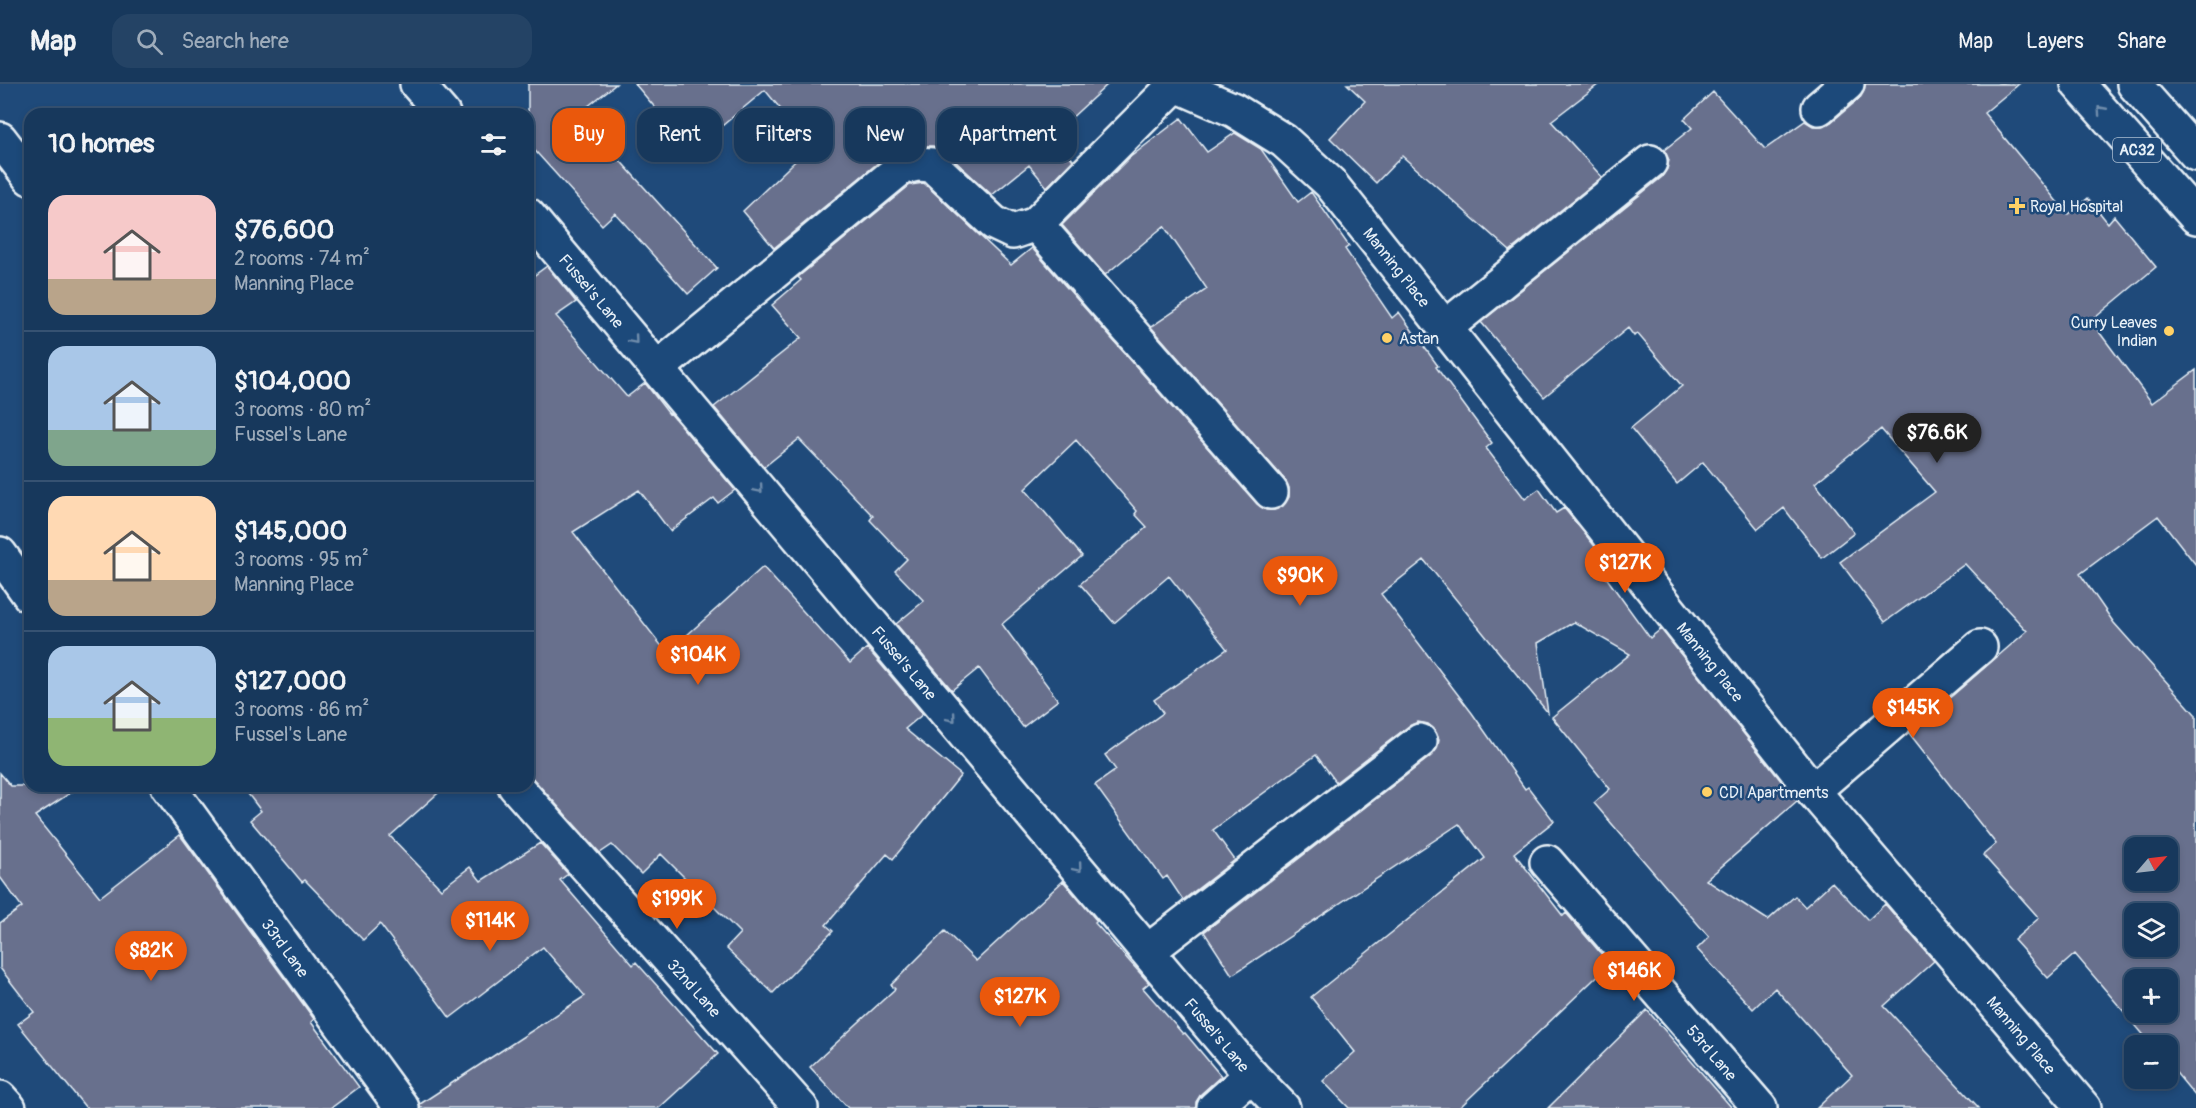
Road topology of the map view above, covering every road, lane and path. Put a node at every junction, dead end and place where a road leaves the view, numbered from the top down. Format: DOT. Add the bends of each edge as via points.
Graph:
graph roads {
  1 [pos="417,84"];
  2 [pos="1175,84"];
  3 [pos="1847,84"];
  4 [pos="2078,84"];
  5 [pos="2134,84"];
  6 [pos="437,108"];
  7 [pos="1819,108"];
  8 [pos="0,140"];
  9 [pos="2196,154"];
  10 [pos="1650,162"];
  11 [pos="24,170"];
  12 [pos="2196,217"];
  13 [pos="534,222"];
  14 [pos="1036,224"];
  15 [pos="1446,327"];
  16 [pos="658,369"];
  17 [pos="1271,492"];
  18 [pos="0,554"];
  19 [pos="24,588"];
  20 [pos="1980,647"];
  21 [pos="1420,741"];
  22 [pos="1813,791"];
  23 [pos="172,792"];
  24 [pos="520,792"];
  25 [pos="1547,862"];
  26 [pos="1148,951"];
  27 [pos="1251,1075"];
  28 [pos="0,1098"];
  29 [pos="9,1108"];
  30 [pos="402,1108"];
  31 [pos="801,1108"];
  32 [pos="1214,1108"];
  33 [pos="1283,1108"];
  34 [pos="1760,1108"];
  35 [pos="2084,1108"];
  1 -- 6 [label="street"];
  2 -- 14 [label="street"];
  2 -- 15 [label="street, Manning Place" via="1234,110 1292,148 1330,183"];
  3 -- 7 [label="street"];
  12 -- 4 [label="street, AC32, one-way"];
  5 -- 9 [label="street, AC32"];
  8 -- 11 [label="street"];
  10 -- 15 [label="street"];
  13 -- 16 [label="street, Fussel's Lane, one-way"];
  14 -- 16 [label="street" via="1013,232 994,223 932,165 901,168"];
  14 -- 17 [label="street"];
  15 -- 22 [label="street, Manning Place"];
  16 -- 26 [label="street, Fussel's Lane, one-way"];
  18 -- 19 [label="street"];
  20 -- 22 [label="street"];
  21 -- 26 [label="street"];
  22 -- 35 [label="street, Manning Place"];
  23 -- 30 [label="street, 33rd Lane"];
  24 -- 31 [label="street, 32nd Lane"];
  25 -- 34 [label="street, 53rd Lane"];
  26 -- 27 [label="street, Fussel's Lane"];
  27 -- 32 [label="street"];
  27 -- 33 [label="street, Fussel's Lane"];
  28 -- 29 [label="street"];
}
